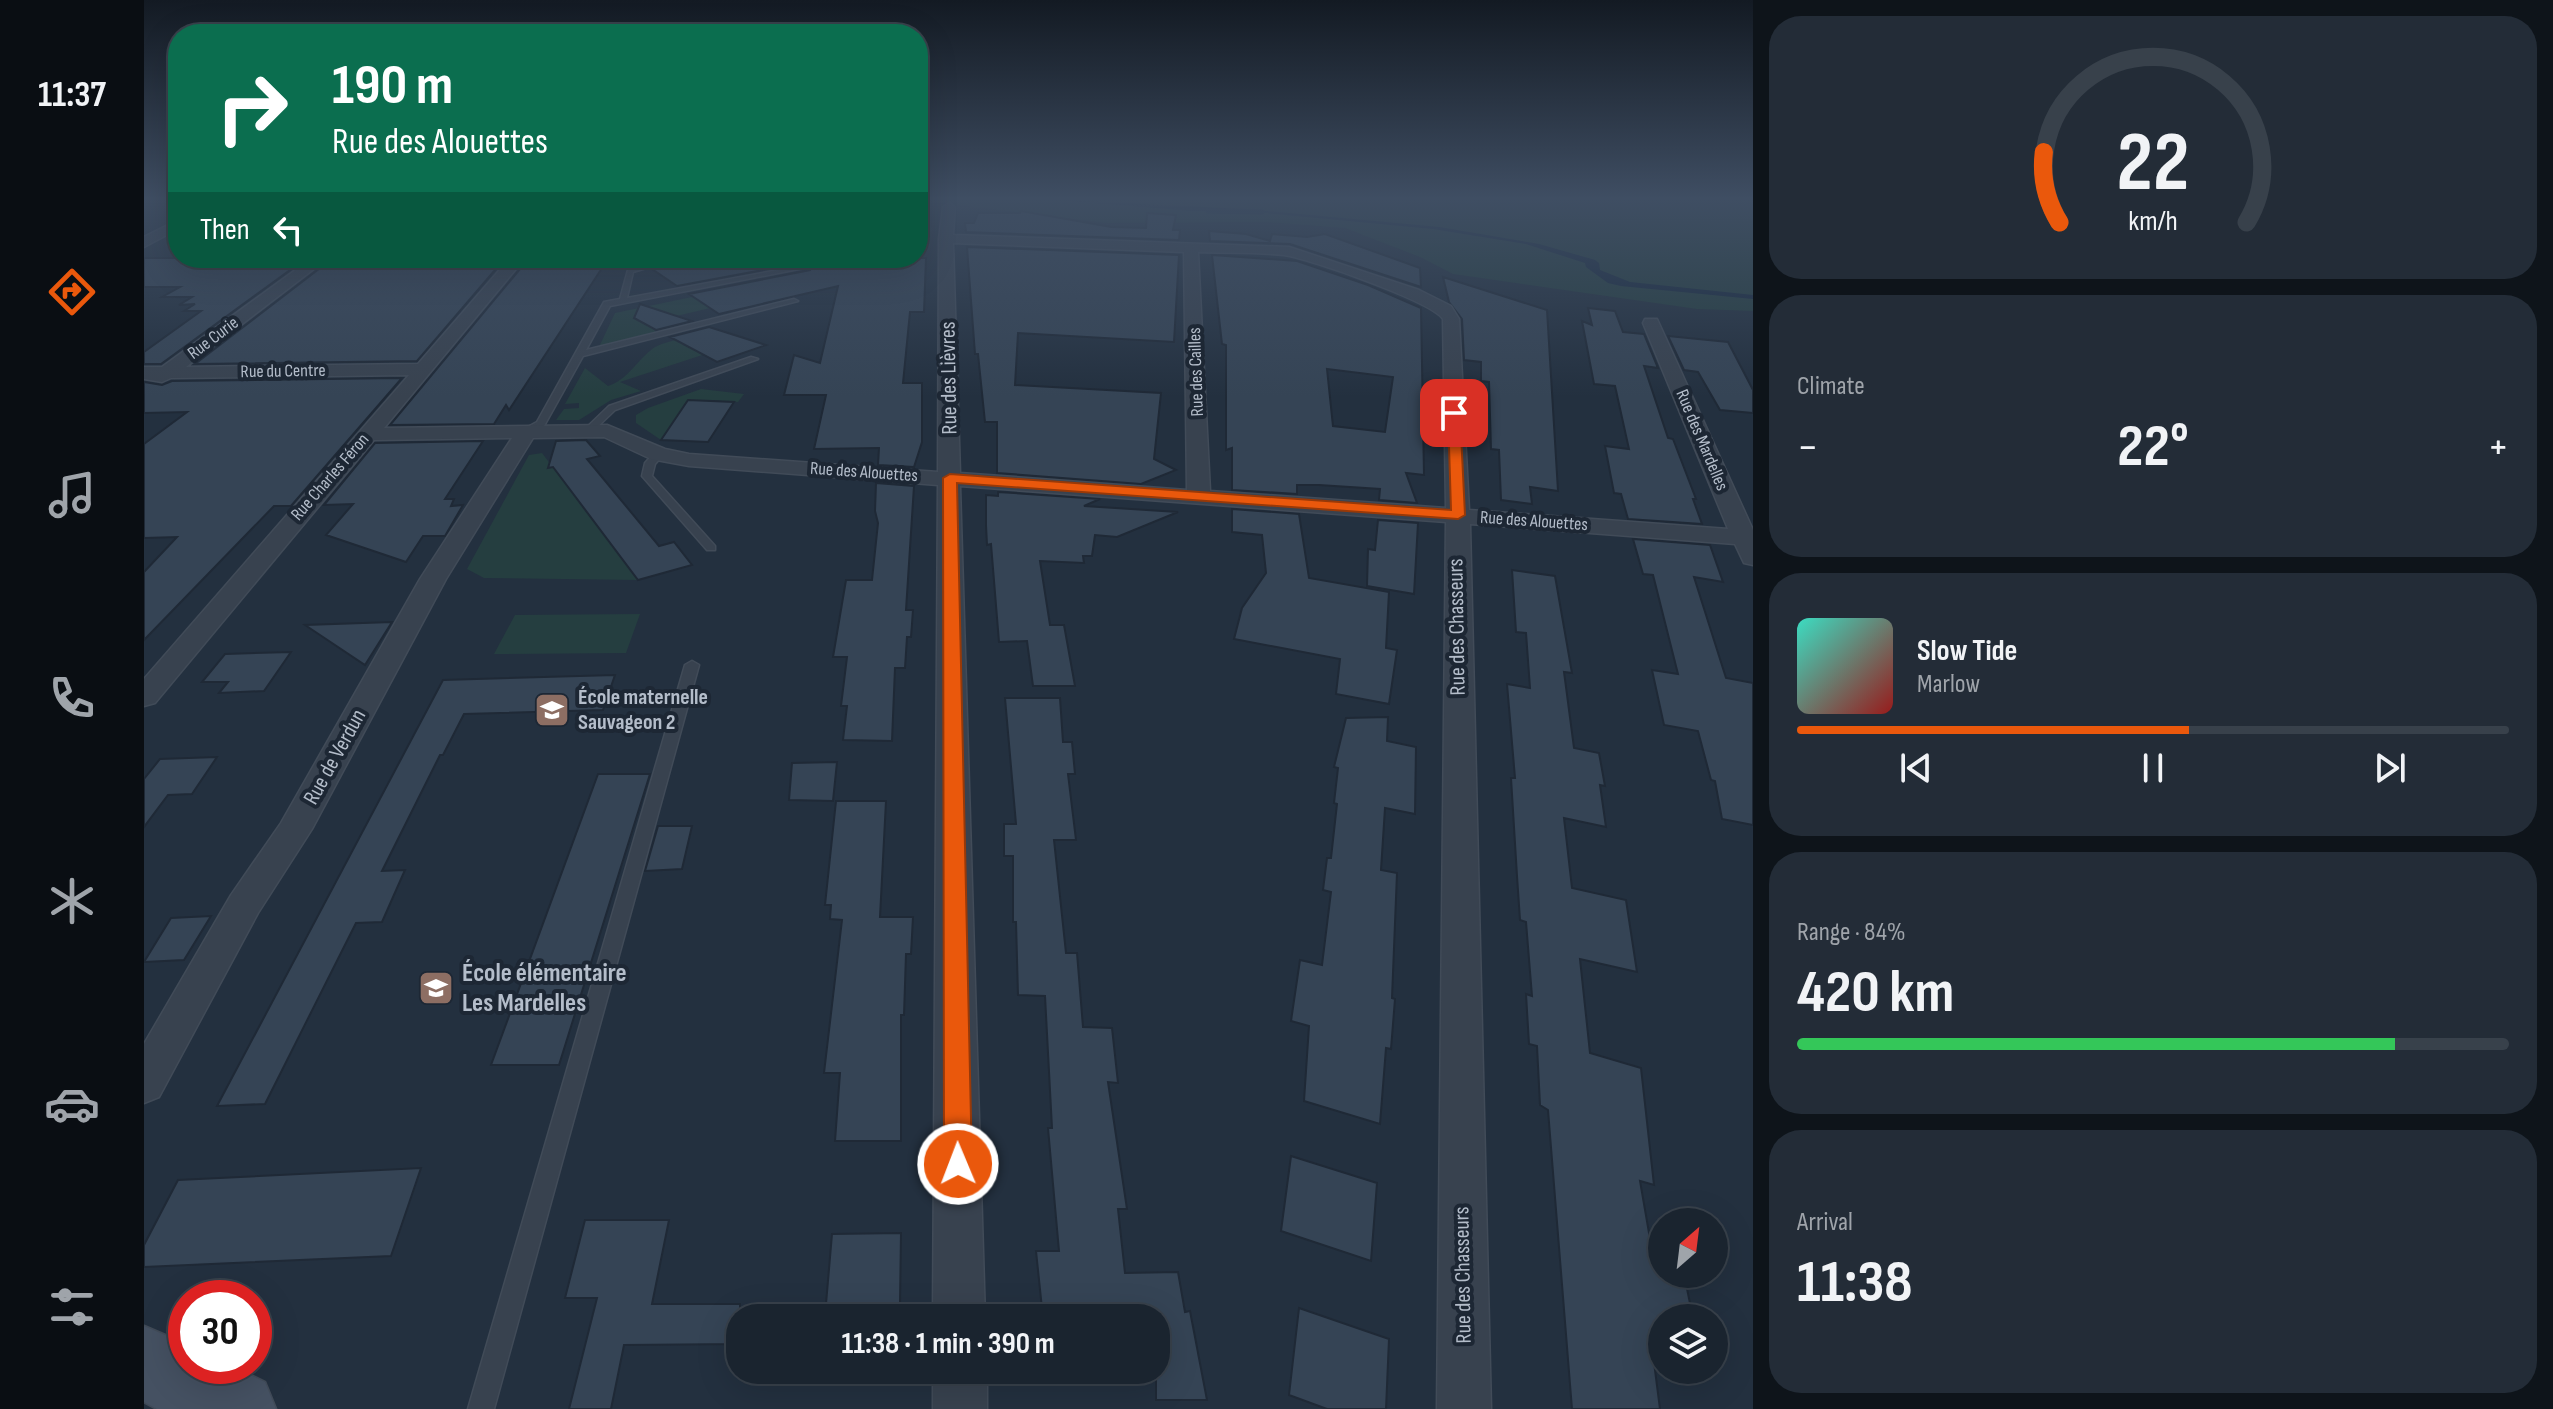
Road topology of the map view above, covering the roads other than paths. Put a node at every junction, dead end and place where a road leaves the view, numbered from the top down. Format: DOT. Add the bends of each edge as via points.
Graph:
graph roads {
  1 [pos="946,266"];
  2 [pos="1190,266"];
  3 [pos="1337,266"];
  4 [pos="308,268"];
  5 [pos="509,268"];
  6 [pos="641,268"];
  7 [pos="801,268"];
  8 [pos="623,301"];
  9 [pos="794,301"];
  10 [pos="1651,323"];
  11 [pos="580,354"];
  12 [pos="754,359"];
  13 [pos="423,369"];
  14 [pos="144,373"];
  15 [pos="166,373"];
  16 [pos="144,389"];
  17 [pos="589,430"];
  18 [pos="527,431"];
  19 [pos="368,434"];
  20 [pos="659,454"];
  21 [pos="950,478"];
  22 [pos="1199,497"];
  23 [pos="1458,515"];
  24 [pos="711,548"];
  25 [pos="1749,548"];
  26 [pos="692,665"];
  27 [pos="144,697"];
  28 [pos="144,1084"];
  29 [pos="959,1304"];
  30 [pos="144,1363"];
  31 [pos="960,1384"];
  32 [pos="238,1409"];
  33 [pos="481,1409"];
  34 [pos="960,1409"];
  35 [pos="1464,1409"];
  1 -- 21 [label="street, Rue des Lièvres"];
  2 -- 22 [label="street, Rue des Cailles"];
  3 -- 23 [label="street, Rue des Chasseurs" via="1413,293 1445,309 1451,319"];
  4 -- 15 [label="street, Rue Curie"];
  5 -- 13 [label="street, Rue Charles Féron"];
  6 -- 8 [label="lane" via="630,271"];
  7 -- 8 [label="lane"];
  8 -- 11 [label="lane" via="607,304"];
  9 -- 11 [label="lane"];
  10 -- 25 [label="street, Rue des Mardelles"];
  11 -- 18 [label="lane" via="541,424"];
  12 -- 17 [label="lane" via="612,408"];
  13 -- 15 [label="street, Rue du Centre"];
  13 -- 19 [label="street, Rue Charles Féron"];
  14 -- 15 [label="street, Rue du Centre"];
  15 -- 16 [label="street, Rue Curie"];
  17 -- 18 [label="street, Rue des Alouettes"];
  17 -- 20 [label="street, Rue des Alouettes" via="607,431"];
  18 -- 19 [label="street, Rue des Alouettes"];
  18 -- 28 [label="street, Rue de Verdun" via="433,579 295,829 244,905"];
  19 -- 27 [label="street, Rue Charles Féron"];
  20 -- 21 [label="street, Rue des Alouettes"];
  20 -- 24 [label="lane" via="647,476"];
  21 -- 22 [label="street, Rue des Alouettes"];
  21 -- 29 [label="street, Rue des Lièvres"];
  22 -- 23 [label="street, Rue des Alouettes"];
  23 -- 25 [label="street, Rue des Alouettes"];
  23 -- 35 [label="street, Rue des Chasseurs"];
  26 -- 33 [label="lane"];
  30 -- 32 [label="street"];
  31 -- 34 [label="street"];
}
